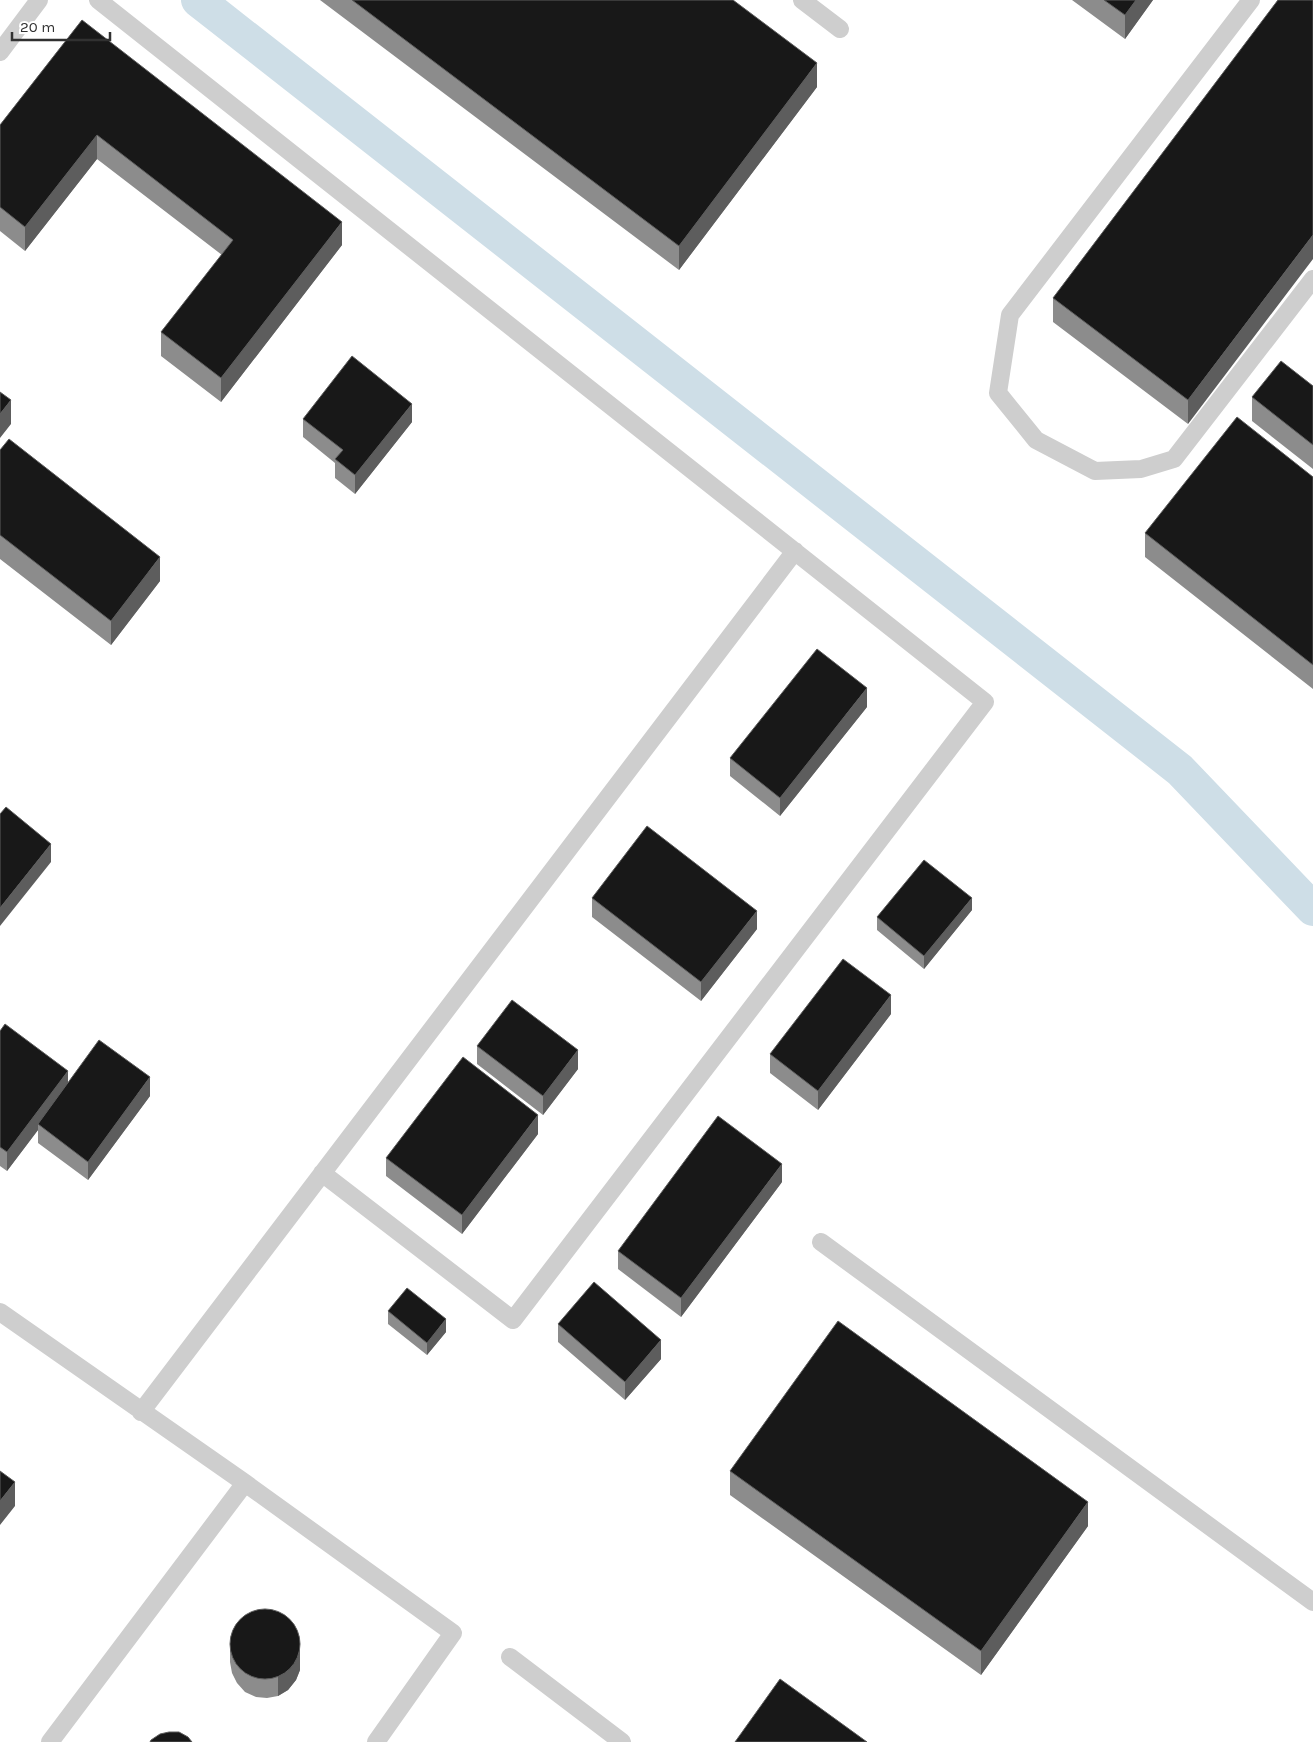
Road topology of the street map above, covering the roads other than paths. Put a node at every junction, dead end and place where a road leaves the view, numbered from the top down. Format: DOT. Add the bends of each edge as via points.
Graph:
graph roads {
  1 [pos="39,0"];
  2 [pos="98,0"];
  3 [pos="802,0"];
  4 [pos="1251,0"];
  5 [pos="840,29"];
  6 [pos="0,52"];
  7 [pos="1313,279"];
  8 [pos="795,551"];
  9 [pos="322,1173"];
  10 [pos="821,1242"];
  11 [pos="0,1312"];
  12 [pos="141,1412"];
  13 [pos="244,1484"];
  14 [pos="1313,1602"];
  15 [pos="510,1657"];
  16 [pos="50,1742"];
  17 [pos="376,1742"];
  18 [pos="622,1742"];
  1 -- 6 [label="lane"];
  2 -- 8 [label="lane"];
  3 -- 5 [label="lane"];
  4 -- 7 [label="lane" via="1010,315 998,393 1036,440 1095,471 1140,469 1174,460"];
  8 -- 9 [label="lane"];
  8 -- 9 [label="lane" via="985,702 514,1320"];
  9 -- 12 [label="lane"];
  10 -- 14 [label="lane"];
  11 -- 12 [label="lane"];
  12 -- 13 [label="lane"];
  13 -- 16 [label="lane"];
  13 -- 17 [label="lane" via="453,1633"];
  15 -- 18 [label="lane"];
}
